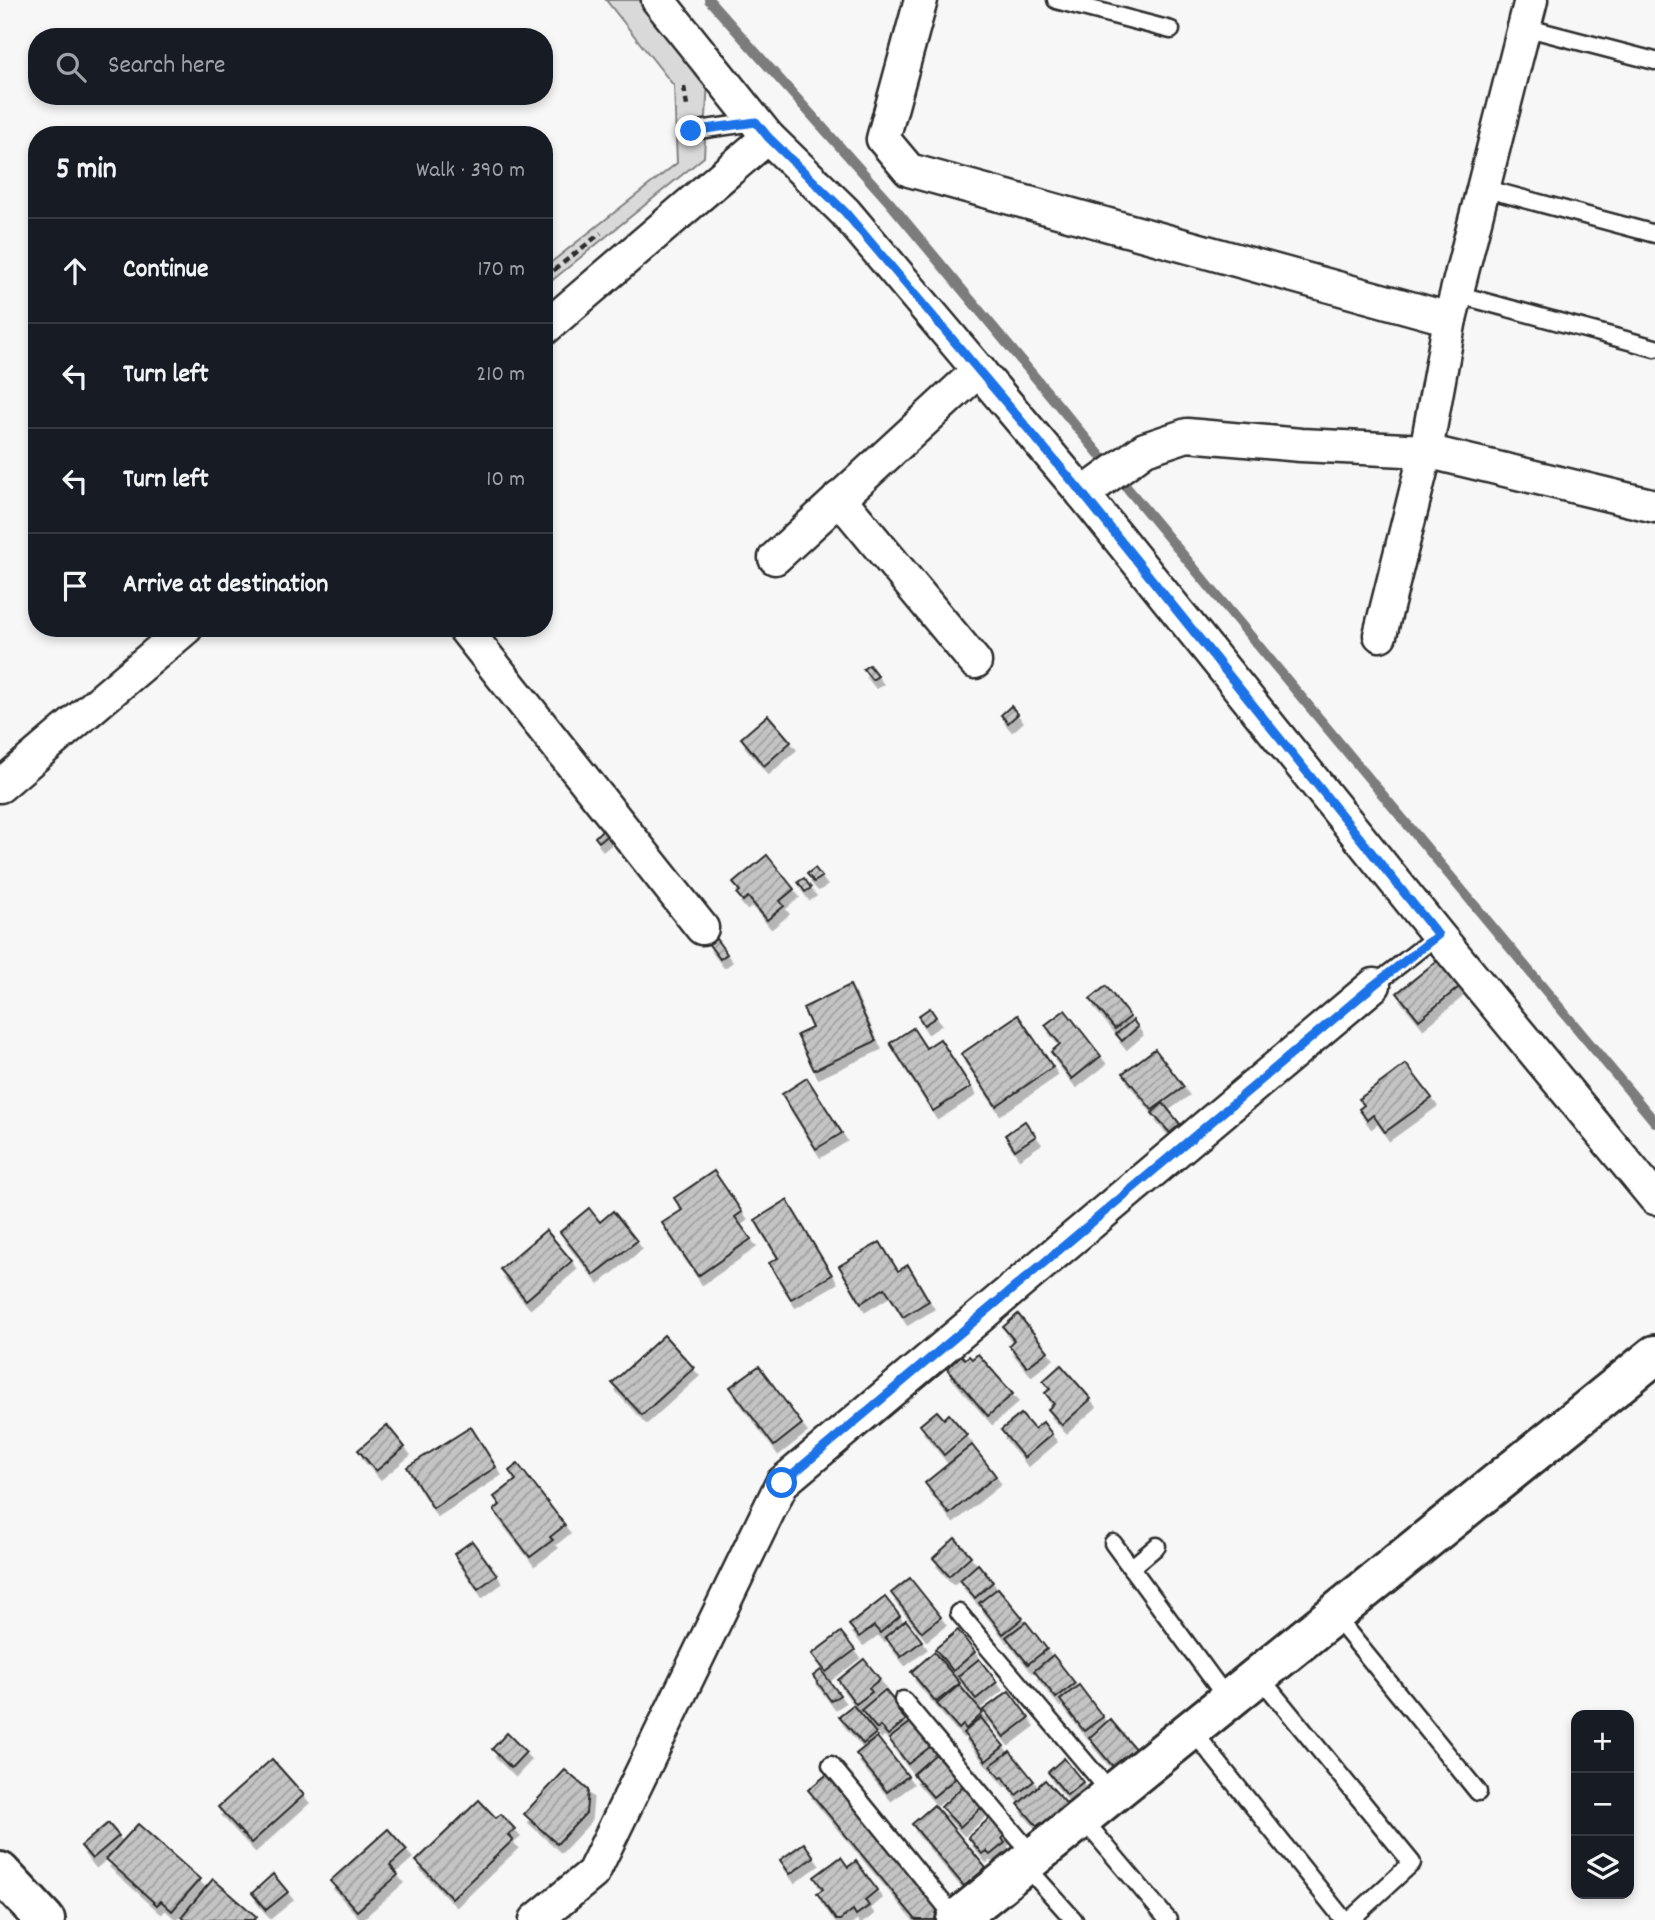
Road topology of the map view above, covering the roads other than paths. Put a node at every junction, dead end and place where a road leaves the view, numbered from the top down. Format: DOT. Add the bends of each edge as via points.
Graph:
graph roads {
  1 [pos="659,0"];
  2 [pos="921,0"];
  3 [pos="1056,0"];
  4 [pos="1528,14"];
  5 [pos="1171,30"];
  6 [pos="1655,61"];
  7 [pos="762,130"];
  8 [pos="691,131"];
  9 [pos="1483,188"];
  10 [pos="1655,234"];
  11 [pos="1453,306"];
  12 [pos="553,320"];
  13 [pos="1655,348"];
  14 [pos="979,370"];
  15 [pos="1426,451"];
  16 [pos="1083,494"];
  17 [pos="839,498"];
  18 [pos="1655,506"];
  19 [pos="775,558"];
  20 [pos="1380,635"];
  21 [pos="175,637"];
  22 [pos="471,637"];
  23 [pos="975,662"];
  24 [pos="0,786"];
  25 [pos="702,928"];
  26 [pos="1438,935"];
  27 [pos="1374,985"];
  28 [pos="1655,1198"];
  29 [pos="1655,1355"];
  30 [pos="1113,1543"];
  31 [pos="1157,1546"];
  32 [pos="1131,1568"];
  33 [pos="959,1613"];
  34 [pos="1334,1615"];
  35 [pos="1259,1676"];
  36 [pos="903,1700"];
  37 [pos="1228,1700"];
  38 [pos="1192,1730"];
  39 [pos="831,1765"];
  40 [pos="1478,1792"];
  41 [pos="1112,1794"];
  42 [pos="1082,1818"];
  43 [pos="1030,1861"];
  44 [pos="0,1872"];
  45 [pos="963,1918"];
  46 [pos="46,1920"];
  47 [pos="536,1920"];
  48 [pos="1074,1920"];
  49 [pos="1168,1920"];
  50 [pos="1344,1920"];
  51 [pos="1350,1920"];
  1 -- 7 [label="street"];
  2 -- 11 [label="street" via="883,139 909,170"];
  3 -- 5 [label="lane"];
  4 -- 6 [label="lane"];
  4 -- 9 [label="street"];
  7 -- 8 [label="lane"];
  7 -- 12 [label="street"];
  7 -- 14 [label="street" via="845,212"];
  9 -- 10 [label="lane"];
  9 -- 11 [label="street"];
  11 -- 13 [label="lane"];
  11 -- 15 [label="street"];
  14 -- 16 [label="street"];
  14 -- 17 [label="street"];
  15 -- 16 [label="street" via="1187,435 1145,449"];
  15 -- 18 [label="street"];
  15 -- 20 [label="street"];
  16 -- 26 [label="street"];
  17 -- 19 [label="street"];
  17 -- 23 [label="street"];
  21 -- 24 [label="street"];
  22 -- 25 [label="street"];
  26 -- 27 [label="lane"];
  26 -- 28 [label="street"];
  27 -- 47 [label="street" via="782,1483 593,1873"];
  29 -- 34 [label="street"];
  30 -- 32 [label="lane"];
  31 -- 32 [label="lane"];
  32 -- 37 [label="lane"];
  33 -- 41 [label="lane"];
  34 -- 35 [label="street"];
  34 -- 40 [label="lane"];
  35 -- 37 [label="street"];
  35 -- 51 [label="lane" via="1412,1863"];
  36 -- 43 [label="lane"];
  37 -- 38 [label="street"];
  38 -- 41 [label="street"];
  38 -- 50 [label="lane"];
  39 -- 45 [label="lane"];
  41 -- 42 [label="street"];
  42 -- 43 [label="street"];
  42 -- 49 [label="lane"];
  43 -- 45 [label="street"];
  43 -- 48 [label="lane"];
  44 -- 46 [label="street"];
}
